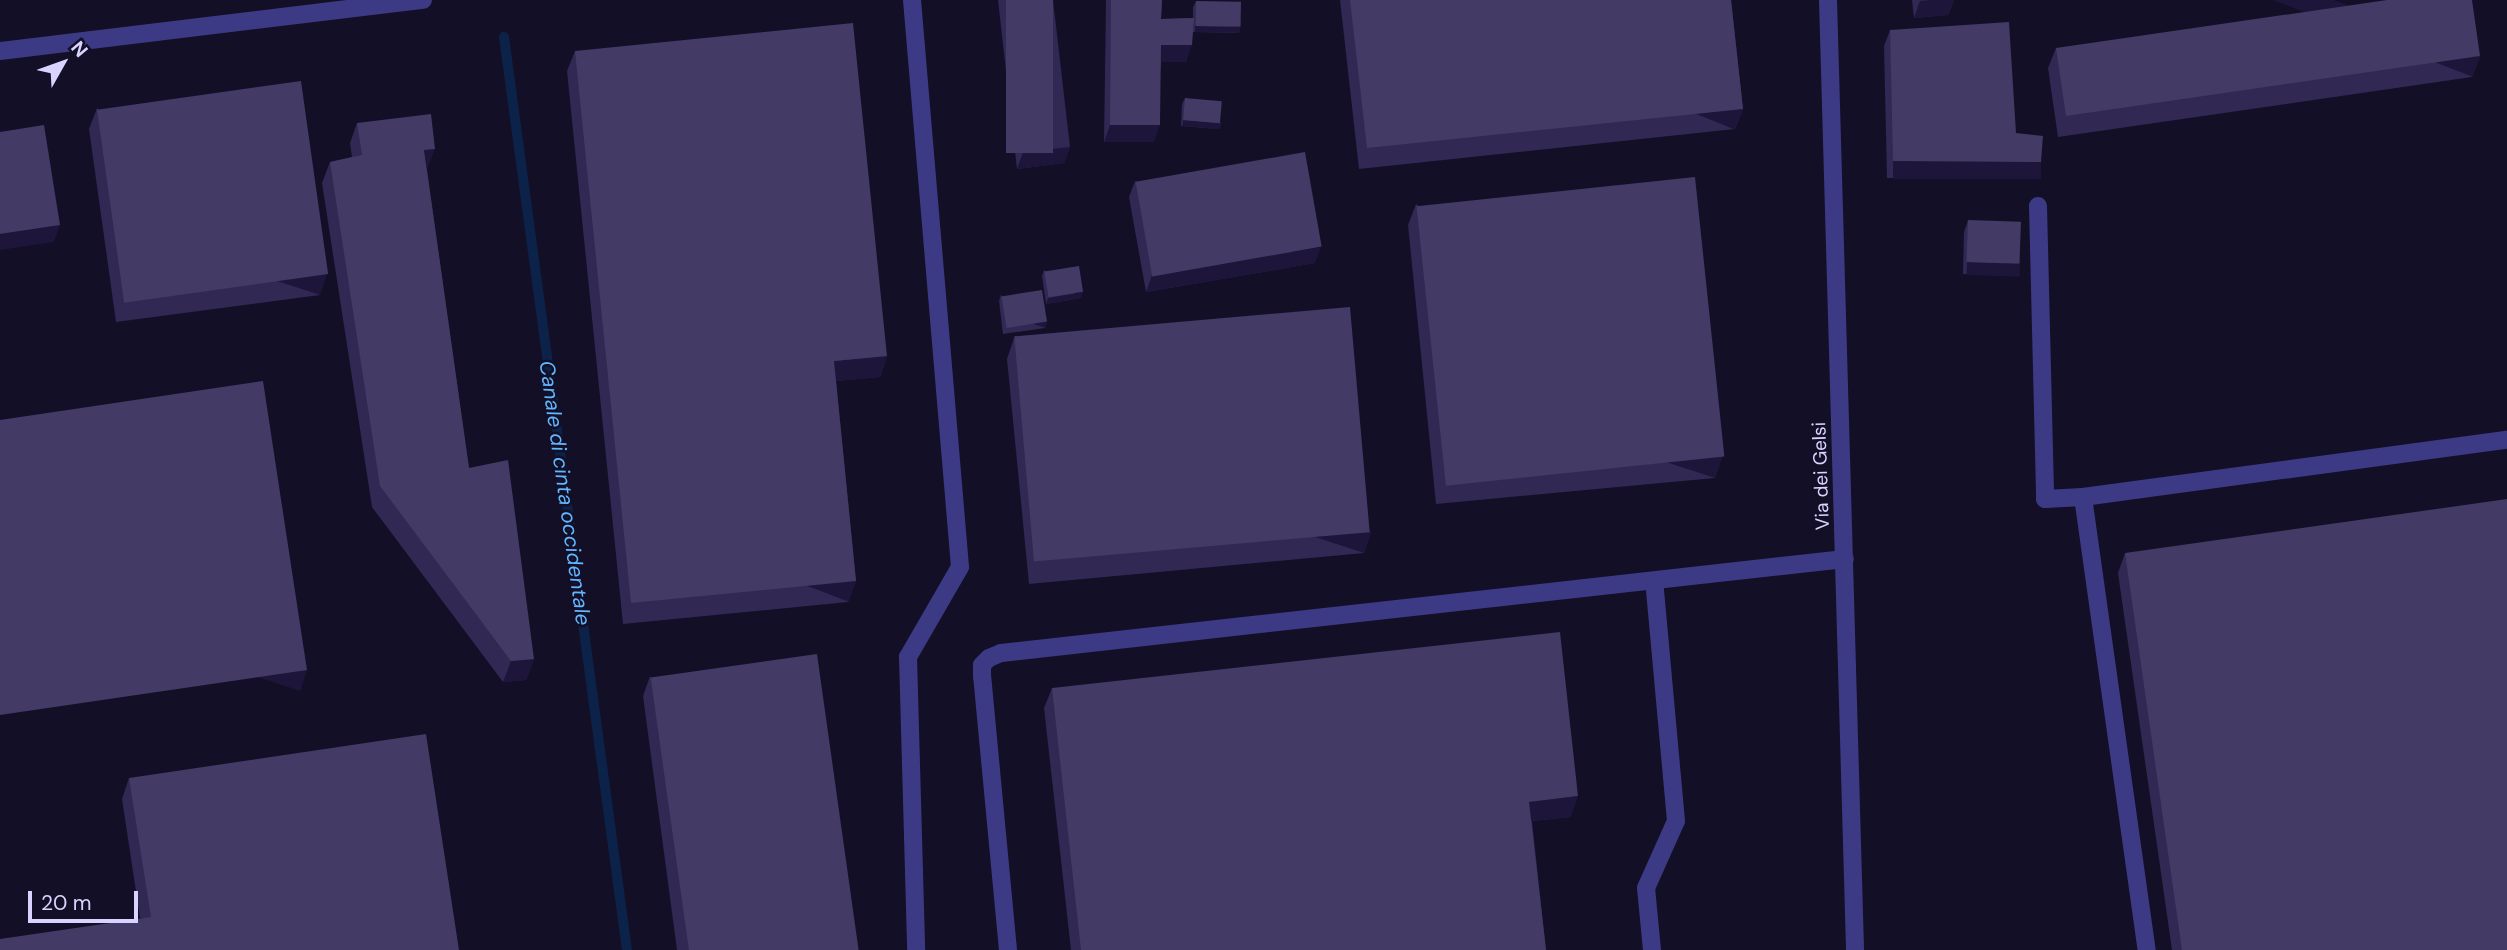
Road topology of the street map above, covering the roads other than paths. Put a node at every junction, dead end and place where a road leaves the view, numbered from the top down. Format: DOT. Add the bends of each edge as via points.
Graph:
graph roads {
  1 [pos="423,0"];
  2 [pos="912,0"];
  3 [pos="1828,0"];
  4 [pos="0,51"];
  5 [pos="2038,206"];
  6 [pos="2507,440"];
  7 [pos="2083,498"];
  8 [pos="1845,559"];
  9 [pos="1654,581"];
  10 [pos="916,950"];
  11 [pos="1008,950"];
  12 [pos="1652,950"];
  13 [pos="1855,950"];
  14 [pos="2147,950"];
  1 -- 4 [label="street"];
  2 -- 10 [label="street" via="960,567 908,657"];
  3 -- 8 [label="street, Via dei Gelsi"];
  5 -- 7 [label="street" via="2045,499"];
  6 -- 7 [label="street"];
  7 -- 14 [label="street"];
  8 -- 9 [label="street"];
  8 -- 13 [label="street, Via dei Gelsi"];
  9 -- 11 [label="street" via="1001,653 989,658 982,665 982,677"];
  9 -- 12 [label="street" via="1676,821 1647,888"];
}
